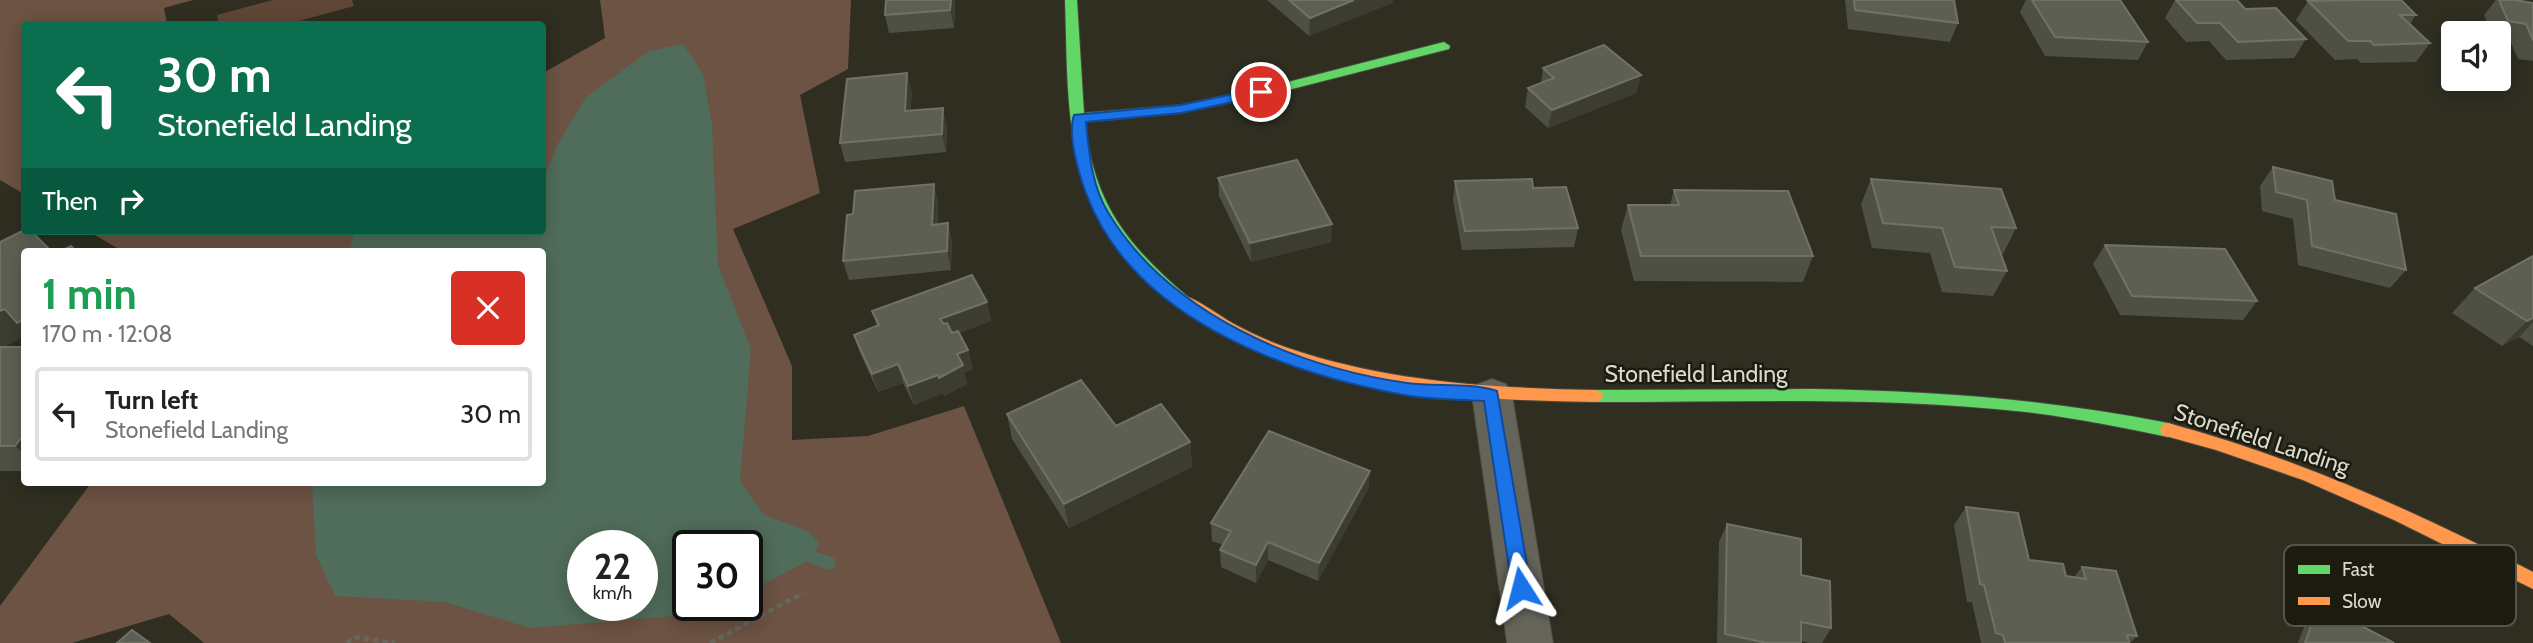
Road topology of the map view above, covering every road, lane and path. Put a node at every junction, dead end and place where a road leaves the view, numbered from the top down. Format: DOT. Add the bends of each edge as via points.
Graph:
graph roads {
  1 [pos="1071,0"];
  2 [pos="1444,46"];
  3 [pos="1079,118"];
  4 [pos="1492,395"];
  5 [pos="2466,545"];
  6 [pos="2516,572"];
  7 [pos="2533,581"];
  8 [pos="803,593"];
  9 [pos="347,643"];
  10 [pos="395,643"];
  11 [pos="710,643"];
  12 [pos="1530,643"];
  1 -- 3 [label="street, Stonefield Landing"];
  2 -- 3 [label="street" via="1181,109"];
  3 -- 4 [label="street, Stonefield Landing" via="1083,166 1101,214 1134,261 1184,304 1248,341 1323,371 1407,389"];
  4 -- 5 [label="street, Stonefield Landing" via="1945,398 2058,408 2141,423 2241,450 2355,493"];
  4 -- 12 [label="street"];
  6 -- 7 [label="street, Stonefield Landing"];
  8 -- 11 [label="path"];
  9 -- 10 [label="path" via="353,637"];
}
